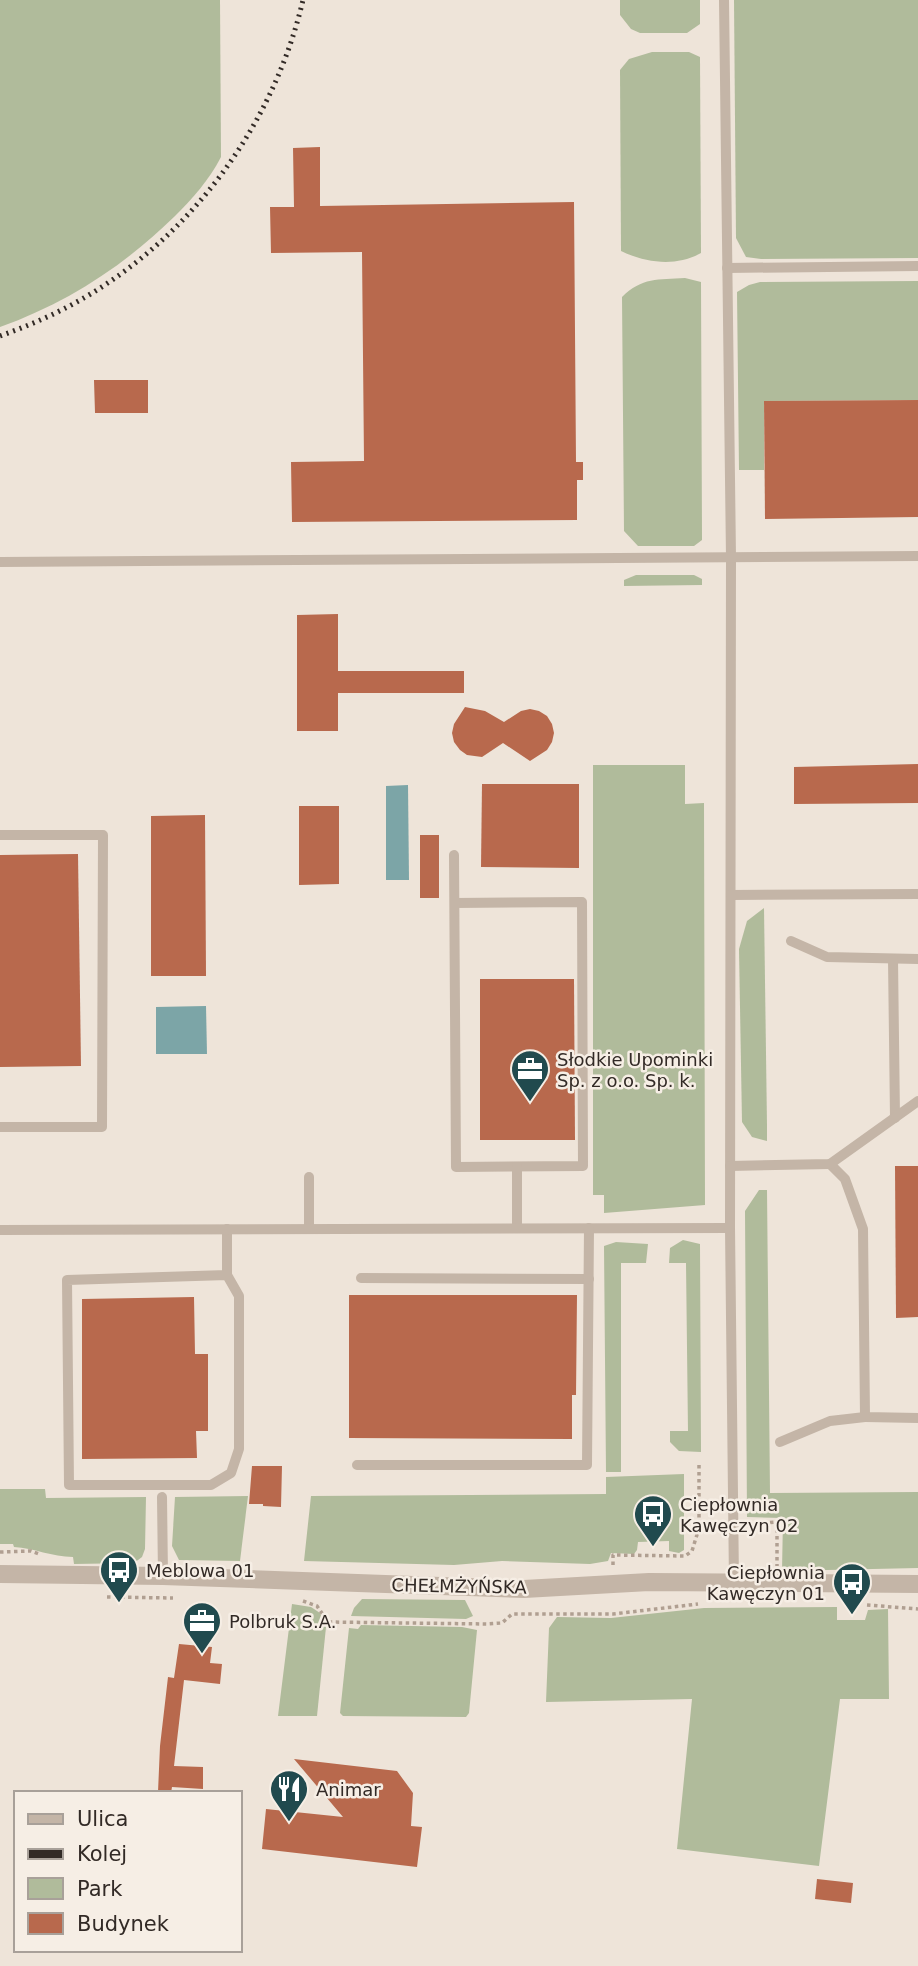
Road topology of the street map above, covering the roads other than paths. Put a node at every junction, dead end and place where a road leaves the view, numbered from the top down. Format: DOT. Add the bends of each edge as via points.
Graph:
graph roads {
  1 [pos="723,0"];
  2 [pos="918,266"];
  3 [pos="727,268"];
  4 [pos="918,556"];
  5 [pos="731,558"];
  6 [pos="0,562"];
  7 [pos="0,835"];
  8 [pos="454,855"];
  9 [pos="918,894"];
  10 [pos="731,895"];
  11 [pos="455,903"];
  12 [pos="791,941"];
  13 [pos="893,959"];
  14 [pos="918,959"];
  15 [pos="918,1101"];
  16 [pos="895,1118"];
  17 [pos="0,1127"];
  18 [pos="830,1164"];
  19 [pos="730,1166"];
  20 [pos="517,1167"];
  21 [pos="309,1177"];
  22 [pos="517,1228"];
  23 [pos="589,1228"];
  24 [pos="730,1228"];
  25 [pos="227,1229"];
  26 [pos="309,1229"];
  27 [pos="0,1230"];
  28 [pos="228,1276"];
  29 [pos="361,1278"];
  30 [pos="589,1279"];
  31 [pos="865,1417"];
  32 [pos="918,1418"];
  33 [pos="780,1441"];
  34 [pos="357,1465"];
  35 [pos="162,1497"];
  36 [pos="0,1574"];
  37 [pos="163,1576"];
  38 [pos="734,1584"];
  39 [pos="918,1584"];
  1 -- 3 [label="lane"];
  2 -- 3 [label="lane"];
  3 -- 5 [label="lane"];
  4 -- 5 [label="lane"];
  5 -- 6 [label="lane"];
  5 -- 10 [label="lane"];
  7 -- 17 [label="lane" via="103,835 103,1127"];
  8 -- 11 [label="lane"];
  9 -- 10 [label="lane"];
  10 -- 19 [label="lane"];
  11 -- 20 [label="lane" via="456,1167"];
  11 -- 20 [label="lane" via="582,902 583,1166"];
  12 -- 13 [label="lane" via="827,957"];
  13 -- 14 [label="lane"];
  13 -- 16 [label="lane"];
  15 -- 16 [label="lane"];
  16 -- 18 [label="lane"];
  18 -- 19 [label="lane"];
  18 -- 31 [label="lane" via="845,1179 863,1229"];
  19 -- 24 [label="lane"];
  20 -- 22 [label="lane"];
  21 -- 26 [label="lane"];
  22 -- 23 [label="lane"];
  22 -- 26 [label="lane"];
  23 -- 24 [label="lane"];
  23 -- 30 [label="lane"];
  24 -- 38 [label="lane"];
  25 -- 26 [label="lane"];
  25 -- 27 [label="lane"];
  25 -- 28 [label="lane"];
  28 -- 28 [label="lane" via="239,1296 239,1449 231,1473 211,1485 69,1485 68,1280"];
  29 -- 30 [label="lane"];
  30 -- 34 [label="lane" via="587,1465"];
  31 -- 32 [label="lane"];
  31 -- 33 [label="lane" via="830,1421"];
  35 -- 37 [label="lane"];
  36 -- 37 [label="street, CHEŁMŻYŃSKA"];
  37 -- 38 [label="street, CHEŁMŻYŃSKA" via="524,1589 649,1582"];
  38 -- 39 [label="street, CHEŁMŻYŃSKA"];
}
